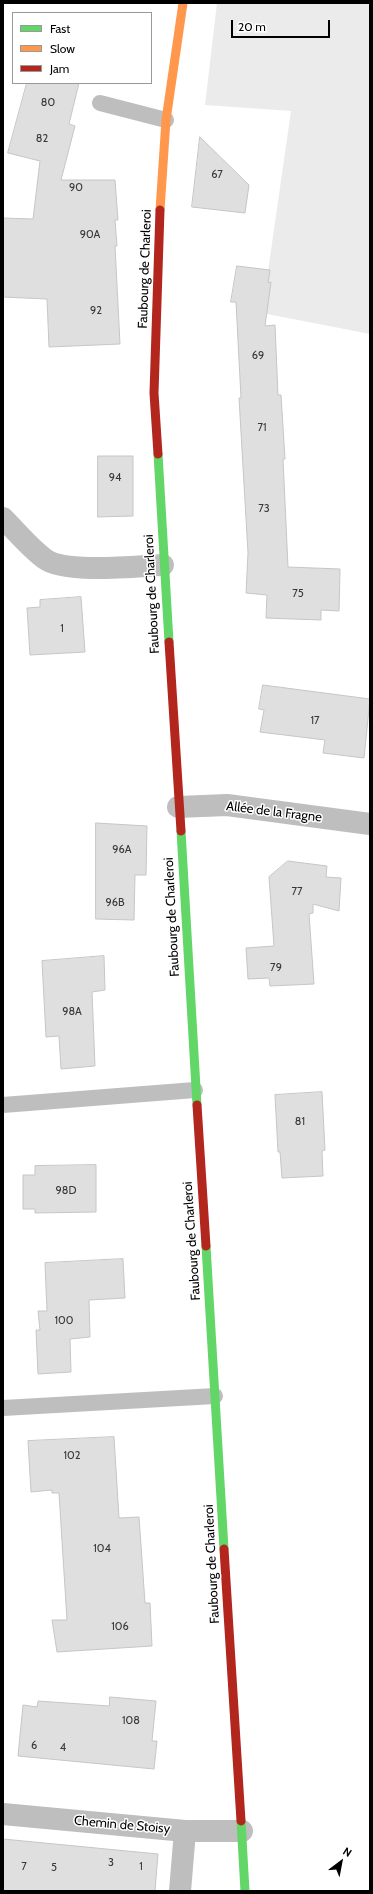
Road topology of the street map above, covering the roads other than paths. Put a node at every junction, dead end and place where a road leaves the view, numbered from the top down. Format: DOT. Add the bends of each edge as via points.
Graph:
graph roads {
  1 [pos="183,3"];
  2 [pos="100,103"];
  3 [pos="166,120"];
  4 [pos="3,518"];
  5 [pos="163,564"];
  6 [pos="178,807"];
  7 [pos="370,824"];
  8 [pos="195,1090"];
  9 [pos="3,1105"];
  10 [pos="215,1396"];
  11 [pos="3,1408"];
  12 [pos="3,1814"];
  13 [pos="185,1831"];
  14 [pos="242,1831"];
  15 [pos="180,1891"];
  16 [pos="245,1891"];
  1 -- 3 [label="main road, Faubourg de Charleroi"];
  2 -- 3 [label="lane"];
  3 -- 5 [label="main road, Faubourg de Charleroi" via="158,235 154,393"];
  4 -- 5 [label="street" via="46,560 60,566 78,568"];
  5 -- 6 [label="main road, Faubourg de Charleroi"];
  6 -- 7 [label="street, Allée de la Fragne" via="227,805"];
  6 -- 8 [label="main road, Faubourg de Charleroi"];
  8 -- 9 [label="lane"];
  8 -- 10 [label="main road, Faubourg de Charleroi"];
  10 -- 11 [label="lane"];
  10 -- 14 [label="main road, Faubourg de Charleroi"];
  12 -- 13 [label="street, Chemin de Stoisy"];
  13 -- 14 [label="street, Chemin de Stoisy"];
  13 -- 15 [label="street"];
  14 -- 16 [label="main road, Faubourg de Charleroi"];
}
